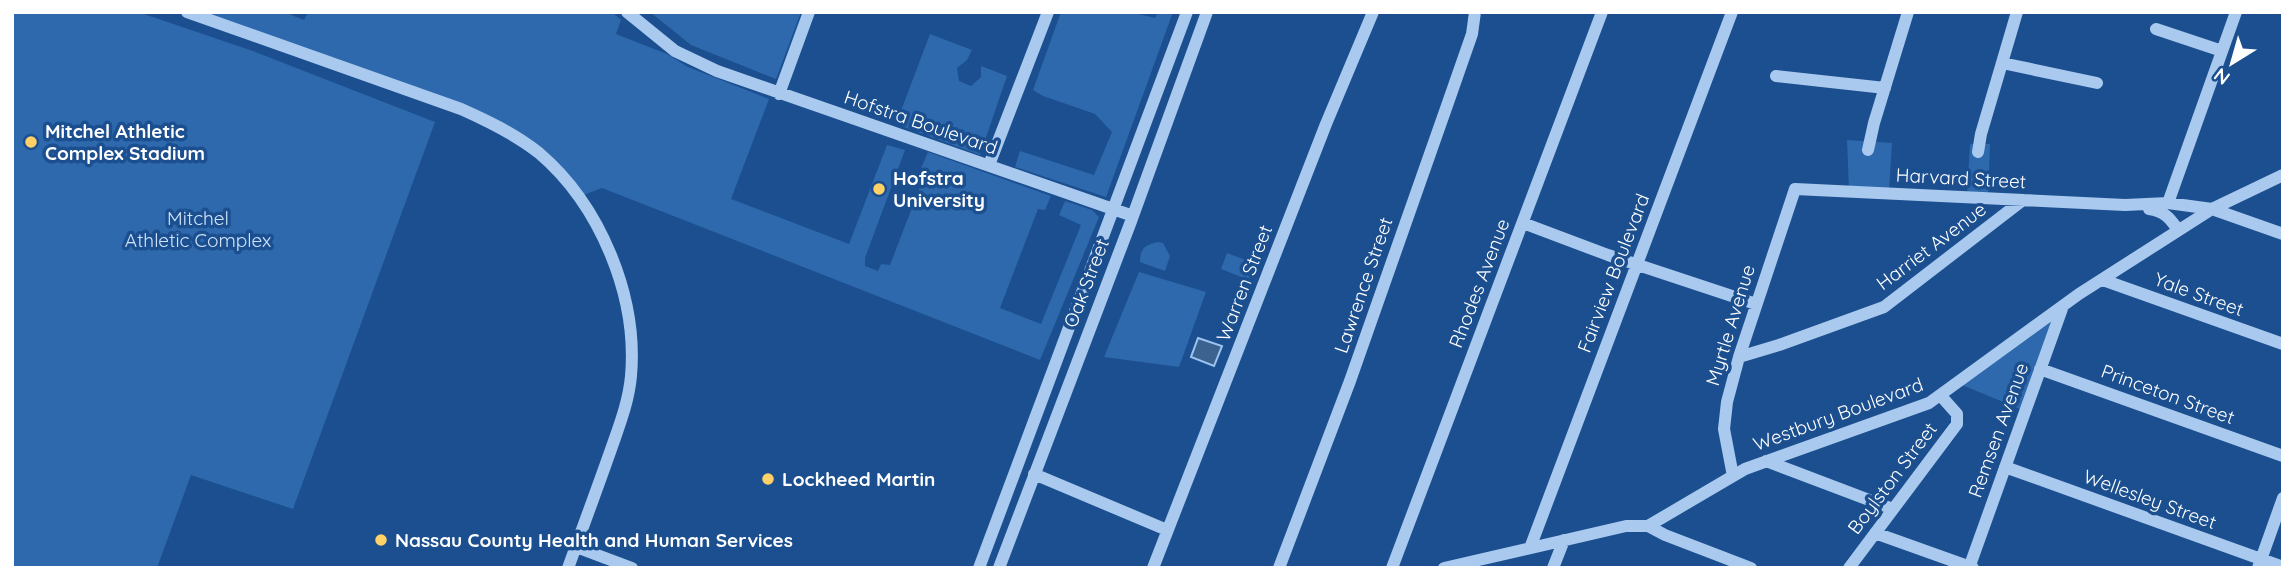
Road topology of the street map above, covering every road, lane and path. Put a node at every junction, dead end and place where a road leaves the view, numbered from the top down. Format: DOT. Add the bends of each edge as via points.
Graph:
graph roads {
  1 [pos="187,12"];
  2 [pos="627,12"];
  3 [pos="809,12"];
  4 [pos="1048,12"];
  5 [pos="1187,12"];
  6 [pos="1207,12"];
  7 [pos="1373,12"];
  8 [pos="1475,12"];
  9 [pos="1602,12"];
  10 [pos="1732,12"];
  11 [pos="1909,12"];
  12 [pos="2017,12"];
  13 [pos="2236,12"];
  14 [pos="2156,29"];
  15 [pos="2222,51"];
  16 [pos="2002,63"];
  17 [pos="1776,76"];
  18 [pos="2097,83"];
  19 [pos="1885,88"];
  20 [pos="779,94"];
  21 [pos="1868,150"];
  22 [pos="1978,152"];
  23 [pos="989,165"];
  24 [pos="2283,175"];
  25 [pos="1794,189"];
  26 [pos="2023,200"];
  27 [pos="2168,203"];
  28 [pos="2125,205"];
  29 [pos="1114,209"];
  30 [pos="2212,209"];
  31 [pos="1133,216"];
  32 [pos="1523,223"];
  33 [pos="2178,230"];
  34 [pos="2283,234"];
  35 [pos="1636,264"];
  36 [pos="2102,280"];
  37 [pos="1756,304"];
  38 [pos="2063,305"];
  39 [pos="2283,344"];
  40 [pos="1739,357"];
  41 [pos="2040,369"];
  42 [pos="1941,396"];
  43 [pos="2283,456"];
  44 [pos="1766,461"];
  45 [pos="2004,467"];
  46 [pos="1034,474"];
  47 [pos="1733,475"];
  48 [pos="2283,498"];
  49 [pos="1893,509"];
  50 [pos="1648,526"];
  51 [pos="1167,530"];
  52 [pos="1875,533"];
  53 [pos="1564,540"];
  54 [pos="576,547"];
  55 [pos="1530,548"];
  56 [pos="2259,563"];
  57 [pos="1970,567"];
  58 [pos="2283,567"];
  59 [pos="568,568"];
  60 [pos="632,568"];
  61 [pos="979,568"];
  62 [pos="999,568"];
  63 [pos="1153,568"];
  64 [pos="1279,568"];
  65 [pos="1392,568"];
  66 [pos="1444,568"];
  67 [pos="1553,568"];
  68 [pos="1751,568"];
  69 [pos="1849,568"];
  1 -- 54 [label="street" via="454,106 498,126 538,153 584,204 610,253 632,342 622,421"];
  2 -- 20 [label="street, Hofstra Boulevard" via="691,60"];
  3 -- 20 [label="street"];
  4 -- 23 [label="street"];
  5 -- 29 [label="street, Oak Street"];
  6 -- 31 [label="street, Oak Street"];
  7 -- 51 [label="street, Warren Street"];
  8 -- 64 [label="street, Lawrence Street" via="1472,34 1437,136"];
  9 -- 32 [label="street, Rhodes Avenue"];
  10 -- 35 [label="street, Fairview Boulevard"];
  11 -- 19 [label="street"];
  12 -- 16 [label="street"];
  13 -- 15 [label="street"];
  14 -- 15 [label="street"];
  15 -- 27 [label="street"];
  16 -- 18 [label="street"];
  16 -- 22 [label="street"];
  17 -- 19 [label="street"];
  19 -- 21 [label="street"];
  20 -- 23 [label="street, Hofstra Boulevard"];
  23 -- 29 [label="street, Hofstra Boulevard"];
  24 -- 30 [label="street, Westbury Boulevard"];
  25 -- 26 [label="street, Harvard Street"];
  25 -- 37 [label="street, Myrtle Avenue"];
  26 -- 28 [label="street, Harvard Street"];
  26 -- 40 [label="street, Harriet Avenue" via="1884,307"];
  27 -- 28 [label="street, Harvard Street"];
  27 -- 30 [label="street, Harvard Street"];
  28 -- 33 [label="street, Harvard Street" via="2161,211"];
  29 -- 31 [label="street, Hofstra Boulevard"];
  29 -- 61 [label="street, Oak Street"];
  30 -- 33 [label="street, Westbury Boulevard"];
  30 -- 34 [label="street, Harvard Street"];
  31 -- 46 [label="street, Oak Street"];
  32 -- 35 [label="street"];
  32 -- 65 [label="street, Rhodes Avenue"];
  33 -- 36 [label="street, Westbury Boulevard"];
  35 -- 37 [label="street"];
  35 -- 55 [label="street, Fairview Boulevard"];
  36 -- 38 [label="street, Westbury Boulevard"];
  36 -- 39 [label="street, Yale Street"];
  37 -- 40 [label="street, Myrtle Avenue"];
  38 -- 41 [label="street, Remsen Avenue"];
  38 -- 42 [label="street, Westbury Boulevard"];
  40 -- 47 [label="street, Myrtle Avenue" via="1724,429"];
  41 -- 43 [label="street, Princeton Street"];
  41 -- 45 [label="street, Remsen Avenue"];
  42 -- 44 [label="street, Westbury Boulevard"];
  42 -- 49 [label="street, Boylston Street" via="1954,410 1957,424"];
  44 -- 47 [label="street, Westbury Boulevard"];
  44 -- 49 [label="street"];
  45 -- 56 [label="street, Wellesley Street"];
  45 -- 57 [label="street, Remsen Avenue"];
  46 -- 51 [label="street"];
  46 -- 62 [label="street, Oak Street"];
  47 -- 50 [label="street, Westbury Boulevard"];
  48 -- 56 [label="street"];
  49 -- 52 [label="street, Boylston Street"];
  50 -- 53 [label="street, Westbury Boulevard" via="1626,526"];
  50 -- 68 [label="street"];
  51 -- 63 [label="street, Warren Street"];
  52 -- 57 [label="street"];
  52 -- 69 [label="street, Boylston Street"];
  53 -- 55 [label="street, Westbury Boulevard"];
  53 -- 67 [label="street"];
  54 -- 59 [label="street"];
  54 -- 60 [label="street"];
  55 -- 66 [label="street, Westbury Boulevard"];
  56 -- 58 [label="street, Wellesley Street"];
}
